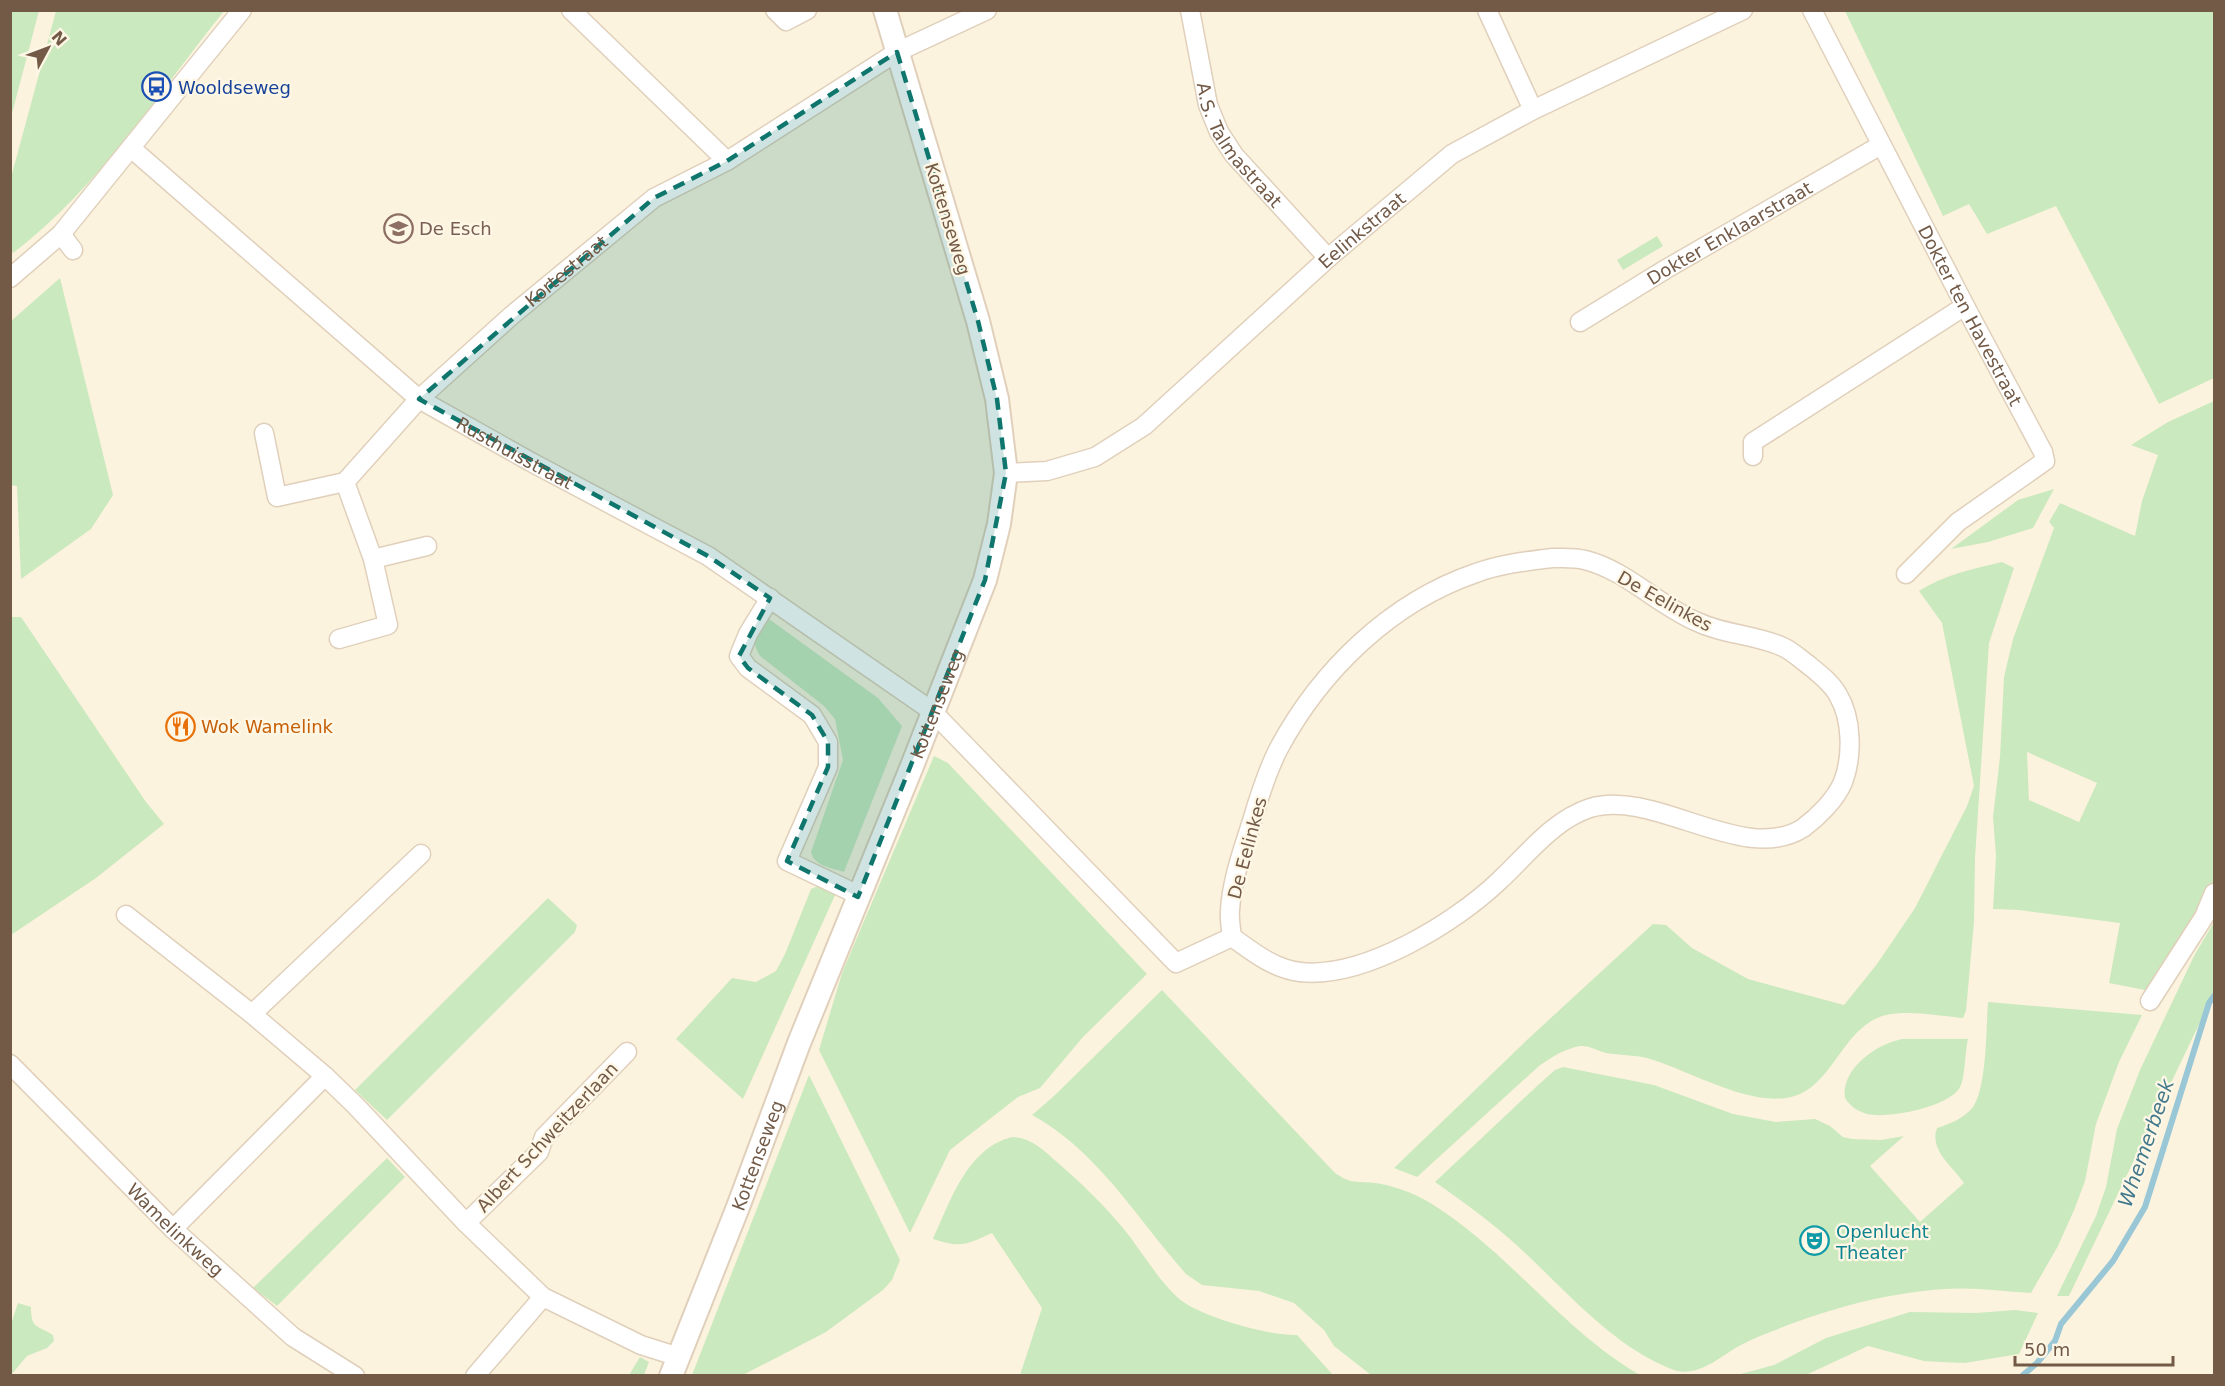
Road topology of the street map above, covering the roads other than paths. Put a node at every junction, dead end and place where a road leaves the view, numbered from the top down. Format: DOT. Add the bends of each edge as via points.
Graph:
graph roads {
  1 [pos="242,10"];
  2 [pos="571,10"];
  3 [pos="775,10"];
  4 [pos="807,10"];
  5 [pos="885,10"];
  6 [pos="987,10"];
  7 [pos="1190,10"];
  8 [pos="1487,10"];
  9 [pos="1743,10"];
  10 [pos="1812,10"];
  11 [pos="897,52"];
  12 [pos="1533,110"];
  13 [pos="1881,145"];
  14 [pos="131,148"];
  15 [pos="727,161"];
  16 [pos="62,234"];
  17 [pos="73,250"];
  18 [pos="1328,258"];
  19 [pos="10,278"];
  20 [pos="1965,306"];
  21 [pos="1580,322"];
  22 [pos="419,399"];
  23 [pos="264,434"];
  24 [pos="1754,456"];
  25 [pos="1006,473"];
  26 [pos="345,482"];
  27 [pos="428,546"];
  28 [pos="373,559"];
  29 [pos="1906,574"];
  30 [pos="770,598"];
  31 [pos="339,639"];
  32 [pos="932,711"];
  33 [pos="421,854"];
  34 [pos="2214,893"];
  35 [pos="858,897"];
  36 [pos="126,915"];
  37 [pos="1232,937"];
  38 [pos="2151,1001"];
  39 [pos="252,1014"];
  40 [pos="627,1052"];
  41 [pos="10,1064"];
  42 [pos="325,1076"];
  43 [pos="466,1223"];
  44 [pos="173,1229"];
  45 [pos="543,1298"];
  46 [pos="675,1366"];
  47 [pos="356,1376"];
  48 [pos="475,1376"];
  1 -- 14 [label="street"];
  2 -- 15 [label="street"];
  3 -- 4 [label="street" via="786,21"];
  5 -- 11 [label="street, Kottenseweg"];
  6 -- 11 [label="street, Kortestraat"];
  7 -- 18 [label="street, A.S. Talmastraat" via="1208,105 1219,132 1234,155"];
  8 -- 12 [label="street"];
  9 -- 12 [label="street, Eelinkstraat"];
  10 -- 13 [label="street, Dokter ten Havestraat"];
  11 -- 15 [label="street, Kortestraat"];
  11 -- 25 [label="street, Kottenseweg" via="978,321 997,399"];
  12 -- 18 [label="street, Eelinkstraat" via="1452,154"];
  13 -- 20 [label="street, Dokter ten Havestraat"];
  13 -- 21 [label="street, Dokter Enklaarstraat"];
  14 -- 16 [label="street"];
  14 -- 22 [label="street, Rusthuisstraat"];
  15 -- 22 [label="street, Kortestraat" via="654,198 511,316"];
  16 -- 17 [label="street"];
  16 -- 19 [label="street"];
  18 -- 25 [label="street, Eelinkstraat" via="1144,426 1095,457 1047,471"];
  20 -- 24 [label="street" via="1752,442"];
  20 -- 29 [label="street, Dokter ten Havestraat" via="2045,461 1958,522"];
  22 -- 26 [label="street, Kortestraat"];
  22 -- 30 [label="street, Rusthuisstraat" via="708,556"];
  23 -- 26 [label="street" via="277,497"];
  25 -- 32 [label="street, Kottenseweg" via="985,580"];
  26 -- 28 [label="street"];
  27 -- 28 [label="street"];
  28 -- 31 [label="street" via="388,625"];
  30 -- 32 [label="street, Rusthuisstraat"];
  30 -- 35 [label="street" via="739,656 748,668 812,715 828,742 828,766 787,861"];
  32 -- 35 [label="street, Kottenseweg"];
  32 -- 37 [label="street" via="1176,963"];
  33 -- 39 [label="street"];
  34 -- 38 [label="street" via="2204,917"];
  35 -- 46 [label="street, Kottenseweg"];
  36 -- 39 [label="street, Albert Schweitzerlaan"];
  37 -- 37 [label="street, De Eelinkes" via="1271,964 1300,972 1331,971 1386,955 1464,910 1553,829 1592,807 1614,805 1646,810 1737,836 1771,838 1801,829 1818,815 1843,782 1850,750 1847,720 1838,694 1818,672 1786,648 1718,631 1693,620 1590,561 1542,559 1469,576 1420,600 1372,633 1342,660 1302,710 1278,750 1239,860 1230,910"];
  39 -- 42 [label="street, Albert Schweitzerlaan"];
  40 -- 43 [label="street, Albert Schweitzerlaan" via="544,1137 539,1152"];
  41 -- 44 [label="street, Wamelinkweg"];
  42 -- 43 [label="street, Albert Schweitzerlaan"];
  42 -- 44 [label="street"];
  43 -- 45 [label="street, Albert Schweitzerlaan"];
  44 -- 47 [label="street, Wamelinkweg" via="293,1337"];
  45 -- 46 [label="street, Albert Schweitzerlaan" via="641,1345"];
  45 -- 48 [label="street"];
}
